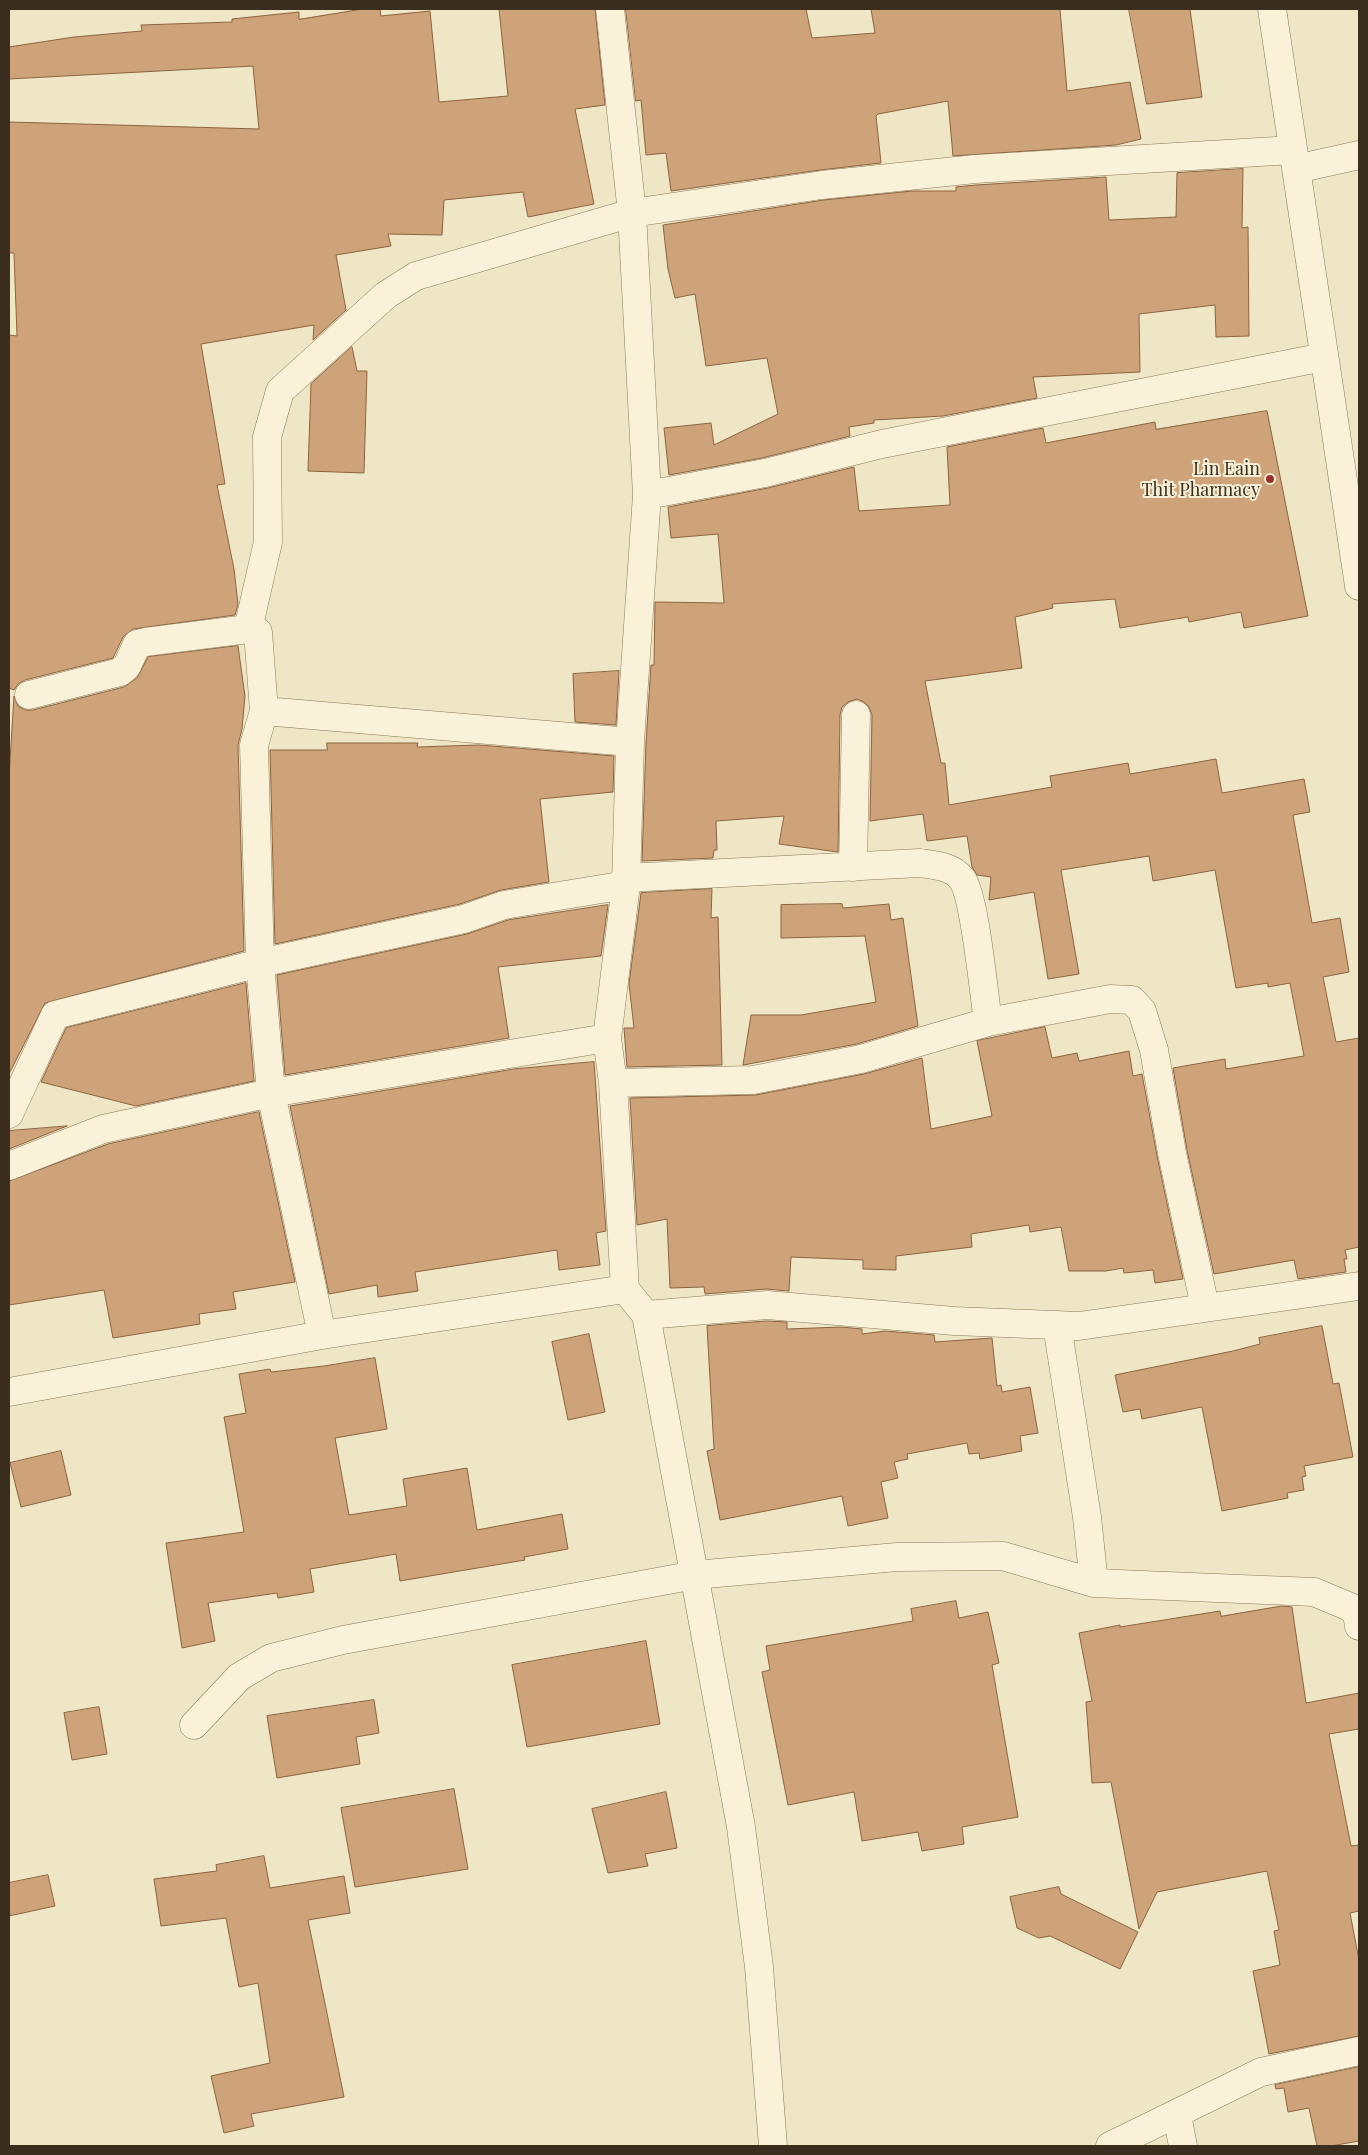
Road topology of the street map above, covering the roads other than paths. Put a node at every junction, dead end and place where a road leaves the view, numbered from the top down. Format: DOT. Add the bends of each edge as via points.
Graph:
graph roads {
  1 [pos="610,9"];
  2 [pos="1272,9"];
  3 [pos="1359,155"];
  4 [pos="1294,160"];
  5 [pos="632,213"];
  6 [pos="1324,357"];
  7 [pos="647,495"];
  8 [pos="1359,586"];
  9 [pos="248,628"];
  10 [pos="28,695"];
  11 [pos="264,711"];
  12 [pos="856,715"];
  13 [pos="630,742"];
  14 [pos="853,866"];
  15 [pos="626,882"];
  16 [pos="260,963"];
  17 [pos="988,1022"];
  18 [pos="607,1038"];
  19 [pos="613,1083"];
  20 [pos="271,1093"];
  21 [pos="9,1114"];
  22 [pos="9,1166"];
  23 [pos="1359,1286"];
  24 [pos="625,1289"];
  25 [pos="1205,1307"];
  26 [pos="646,1315"];
  27 [pos="1057,1325"];
  28 [pos="322,1335"];
  29 [pos="9,1392"];
  30 [pos="695,1574"];
  31 [pos="1094,1583"];
  32 [pos="1359,1626"];
  33 [pos="194,1725"];
  34 [pos="1359,2051"];
  35 [pos="1177,2115"];
  36 [pos="773,2146"];
  37 [pos="1110,2146"];
  38 [pos="1183,2146"];
  1 -- 5 [label="street"];
  2 -- 4 [label="street"];
  3 -- 4 [label="street"];
  4 -- 5 [label="street" via="975,169 822,185"];
  4 -- 6 [label="street"];
  5 -- 7 [label="street"];
  5 -- 9 [label="street" via="416,276 386,295 280,391 267,437 268,542"];
  6 -- 7 [label="street" via="882,444 765,473"];
  6 -- 8 [label="street"];
  7 -- 13 [label="street"];
  9 -- 10 [label="street" via="137,644 127,666 120,672"];
  9 -- 11 [label="street" via="258,632"];
  11 -- 13 [label="street"];
  11 -- 16 [label="street" via="254,746"];
  12 -- 14 [label="street"];
  13 -- 15 [label="street"];
  14 -- 15 [label="street"];
  14 -- 17 [label="street" via="920,863 952,870 962,880 971,906"];
  15 -- 16 [label="street" via="504,905 464,918"];
  15 -- 18 [label="street"];
  16 -- 20 [label="street"];
  16 -- 21 [label="street" via="55,1015"];
  17 -- 19 [label="street" via="861,1059 753,1080"];
  17 -- 25 [label="street" via="1110,999 1132,1000 1142,1011 1159,1077"];
  18 -- 19 [label="street"];
  18 -- 20 [label="street"];
  19 -- 24 [label="street"];
  20 -- 22 [label="street" via="104,1129"];
  20 -- 28 [label="street"];
  23 -- 25 [label="street"];
  24 -- 26 [label="street"];
  24 -- 28 [label="street"];
  25 -- 27 [label="street" via="1079,1326"];
  26 -- 27 [label="street" via="767,1306 954,1321"];
  26 -- 30 [label="street"];
  27 -- 31 [label="street"];
  28 -- 29 [label="street"];
  30 -- 31 [label="street" via="897,1557 1003,1556"];
  30 -- 33 [label="street" via="342,1640 271,1658 240,1676"];
  30 -- 36 [label="street" via="741,1827 759,1967"];
  31 -- 32 [label="street" via="1314,1592 1350,1607 1357,1613"];
  34 -- 35 [label="street" via="1261,2072"];
  35 -- 37 [label="street"];
  35 -- 38 [label="street"];
}
